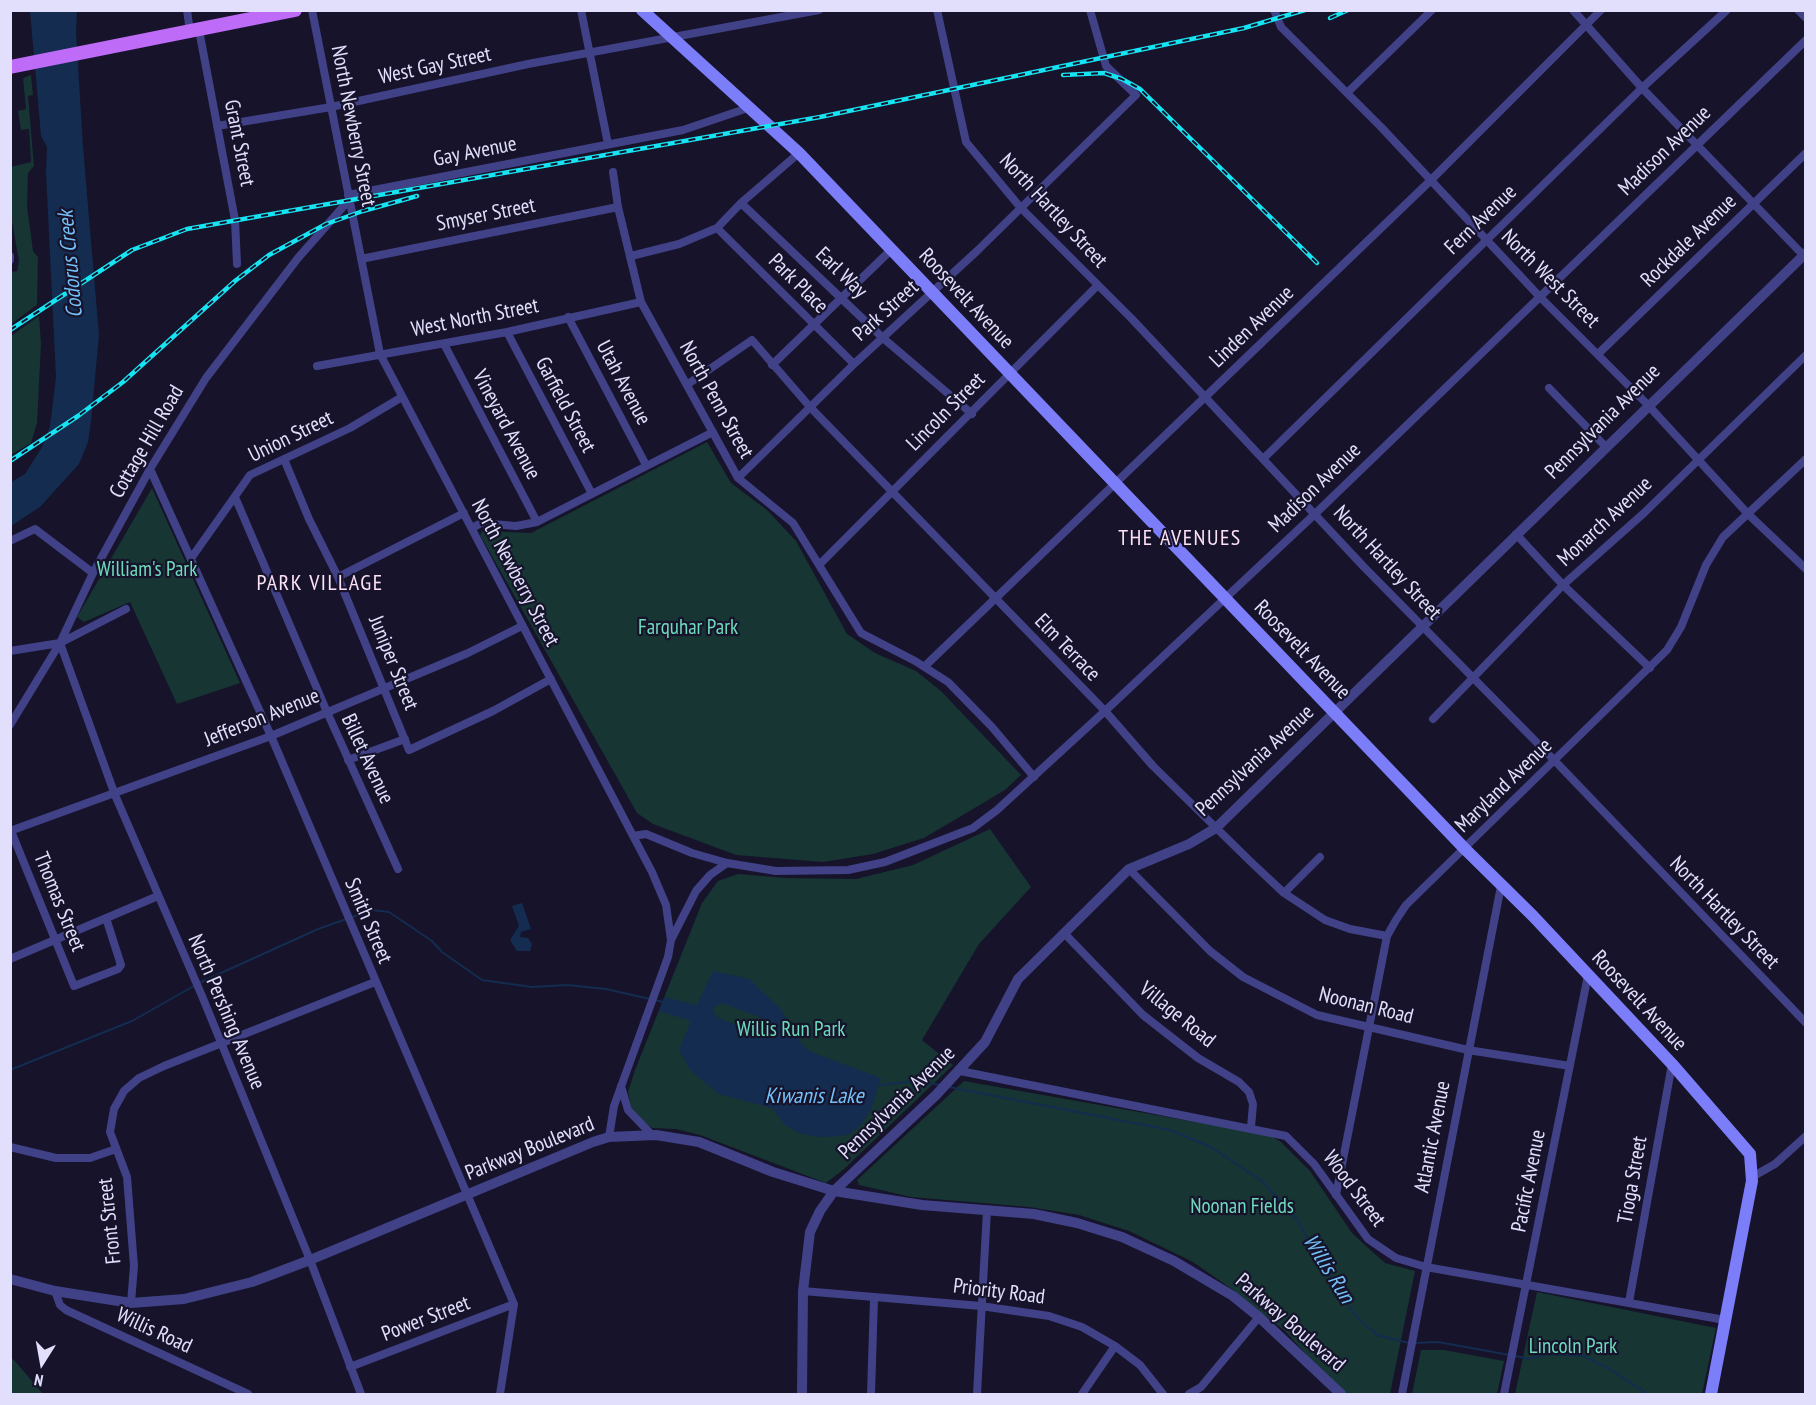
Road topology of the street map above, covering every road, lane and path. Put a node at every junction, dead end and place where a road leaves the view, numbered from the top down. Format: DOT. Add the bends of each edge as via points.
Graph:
graph roads {
  1 [pos="187,10"];
  2 [pos="295,10"];
  3 [pos="312,10"];
  4 [pos="581,10"];
  5 [pos="642,10"];
  6 [pos="819,10"];
  7 [pos="937,10"];
  8 [pos="1090,10"];
  9 [pos="1274,10"];
  10 [pos="1432,10"];
  11 [pos="1573,10"];
  12 [pos="1601,10"];
  13 [pos="1727,10"];
  14 [pos="1798,10"];
  15 [pos="1806,18"];
  16 [pos="1586,24"];
  17 [pos="194,31"];
  18 [pos="674,38"];
  19 [pos="1806,40"];
  20 [pos="589,54"];
  21 [pos="10,67"];
  22 [pos="1642,87"];
  23 [pos="1347,93"];
  24 [pos="331,107"];
  25 [pos="751,107"];
  26 [pos="217,126"];
  27 [pos="608,144"];
  28 [pos="1697,145"];
  29 [pos="799,153"];
  30 [pos="1806,153"];
  31 [pos="613,172"];
  32 [pos="1430,181"];
  33 [pos="349,198"];
  34 [pos="1754,202"];
  35 [pos="741,203"];
  36 [pos="618,207"];
  37 [pos="1020,207"];
  38 [pos="717,228"];
  39 [pos="1486,240"];
  40 [pos="892,249"];
  41 [pos="1805,255"];
  42 [pos="631,256"];
  43 [pos="361,259"];
  44 [pos="237,264"];
  45 [pos="1098,285"];
  46 [pos="933,293"];
  47 [pos="1539,296"];
  48 [pos="841,297"];
  49 [pos="641,302"];
  50 [pos="568,317"];
  51 [pos="814,325"];
  52 [pos="507,332"];
  53 [pos="883,338"];
  54 [pos="444,344"];
  55 [pos="380,354"];
  56 [pos="1598,354"];
  57 [pos="1806,355"];
  58 [pos="854,364"];
  59 [pos="317,366"];
  60 [pos="772,366"];
  61 [pos="1010,374"];
  62 [pos="688,384"];
  63 [pos="1549,388"];
  64 [pos="1206,396"];
  65 [pos="402,397"];
  66 [pos="1647,404"];
  67 [pos="810,407"];
  68 [pos="972,414"];
  69 [pos="713,432"];
  70 [pos="1605,446"];
  71 [pos="1264,458"];
  72 [pos="1698,458"];
  73 [pos="284,459"];
  74 [pos="1806,459"];
  75 [pos="646,465"];
  76 [pos="150,469"];
  77 [pos="738,478"];
  78 [pos="1116,483"];
  79 [pos="892,490"];
  80 [pos="592,494"];
  81 [pos="235,497"];
  82 [pos="464,513"];
  83 [pos="1316,513"];
  84 [pos="1748,514"];
  85 [pos="537,522"];
  86 [pos="472,528"];
  87 [pos="1516,534"];
  88 [pos="10,541"];
  89 [pos="192,556"];
  90 [pos="819,565"];
  91 [pos="1806,569"];
  92 [pos="93,573"];
  93 [pos="338,577"];
  94 [pos="1563,585"];
  95 [pos="1226,598"];
  96 [pos="995,600"];
  97 [pos="126,609"];
  98 [pos="1420,625"];
  99 [pos="522,626"];
  100 [pos="60,643"];
  101 [pos="10,651"];
  102 [pos="925,666"];
  103 [pos="1650,668"];
  104 [pos="1473,677"];
  105 [pos="550,679"];
  106 [pos="383,688"];
  107 [pos="15,709"];
  108 [pos="1105,711"];
  109 [pos="327,712"];
  110 [pos="1336,712"];
  111 [pos="1433,719"];
  112 [pos="10,725"];
  113 [pos="270,736"];
  114 [pos="405,739"];
  115 [pos="348,760"];
  116 [pos="1555,761"];
  117 [pos="1034,777"];
  118 [pos="115,795"];
  119 [pos="1216,828"];
  120 [pos="11,831"];
  121 [pos="633,836"];
  122 [pos="1465,849"];
  123 [pos="1320,857"];
  124 [pos="727,863"];
  125 [pos="398,869"];
  126 [pos="1129,869"];
  127 [pos="1501,886"];
  128 [pos="1284,893"];
  129 [pos="158,896"];
  130 [pos="106,918"];
  131 [pos="1064,933"];
  132 [pos="1388,936"];
  133 [pos="54,940"];
  134 [pos="671,940"];
  135 [pos="10,959"];
  136 [pos="1588,975"];
  137 [pos="375,982"];
  138 [pos="1806,1023"];
  139 [pos="1369,1028"];
  140 [pos="221,1044"];
  141 [pos="1468,1050"];
  142 [pos="1672,1064"];
  143 [pos="1570,1066"];
  144 [pos="956,1074"];
  145 [pos="621,1086"];
  146 [pos="1251,1127"];
  147 [pos="652,1135"];
  148 [pos="609,1137"];
  149 [pos="1806,1137"];
  150 [pos="10,1147"];
  151 [pos="116,1149"];
  152 [pos="1752,1177"];
  153 [pos="834,1191"];
  154 [pos="1336,1194"];
  155 [pos="466,1195"];
  156 [pos="987,1210"];
  157 [pos="310,1260"];
  158 [pos="1426,1267"];
  159 [pos="10,1279"];
  160 [pos="1528,1284"];
  161 [pos="55,1291"];
  162 [pos="803,1292"];
  163 [pos="874,1299"];
  164 [pos="1629,1302"];
  165 [pos="131,1303"];
  166 [pos="514,1304"];
  167 [pos="981,1306"];
  168 [pos="1259,1317"];
  169 [pos="1725,1320"];
  170 [pos="1115,1346"];
  171 [pos="350,1367"];
  172 [pos="248,1395"];
  173 [pos="361,1395"];
  174 [pos="500,1395"];
  175 [pos="802,1395"];
  176 [pos="871,1395"];
  177 [pos="977,1395"];
  178 [pos="1082,1395"];
  179 [pos="1163,1395"];
  180 [pos="1189,1395"];
  181 [pos="1341,1395"];
  182 [pos="1402,1395"];
  183 [pos="1504,1395"];
  184 [pos="1711,1395"];
  1 -- 17 [label="street, Grant Street"];
  2 -- 17 [label="main road"];
  3 -- 24 [label="street, North Newberry Street"];
  4 -- 20 [label="street"];
  5 -- 18 [label="main road, Roosevelt Avenue"];
  6 -- 18 [label="street, West Gay Street"];
  7 -- 37 [label="street, North Hartley Street" via="966,142"];
  8 -- 37 [label="street, Park Street" via="1106,66 1136,95"];
  9 -- 23 [label="street, North West Street" via="1281,27"];
  10 -- 23 [label="street"];
  11 -- 16 [label="street"];
  12 -- 16 [label="street, Linden Avenue"];
  13 -- 22 [label="street, Fern Avenue"];
  14 -- 15 [label="street"];
  16 -- 22 [label="street"];
  16 -- 32 [label="street, Linden Avenue"];
  17 -- 21 [label="main road"];
  17 -- 26 [label="street, Grant Street"];
  18 -- 20 [label="street, West Gay Street"];
  18 -- 25 [label="main road, Roosevelt Avenue"];
  19 -- 28 [label="street, Madison Avenue"];
  20 -- 24 [label="street, West Gay Street"];
  20 -- 27 [label="street"];
  22 -- 28 [label="street"];
  22 -- 39 [label="street, Fern Avenue"];
  23 -- 32 [label="street, North West Street"];
  24 -- 26 [label="street, West Gay Street"];
  24 -- 33 [label="street, North Newberry Street"];
  25 -- 27 [label="street, Gay Avenue" via="683,130"];
  25 -- 29 [label="main road, Roosevelt Avenue"];
  26 -- 44 [label="street, Grant Street" via="235,220"];
  27 -- 33 [label="street, Gay Avenue"];
  28 -- 34 [label="street"];
  28 -- 47 [label="street, Madison Avenue"];
  29 -- 35 [label="street"];
  29 -- 40 [label="main road, Roosevelt Avenue"];
  30 -- 34 [label="street, Rockdale Avenue"];
  31 -- 36 [label="street, North Penn Street"];
  32 -- 39 [label="street, North West Street"];
  32 -- 64 [label="street, Linden Avenue"];
  33 -- 43 [label="street, North Newberry Street"];
  33 -- 76 [label="street, Cottage Hill Road" via="234,338"];
  34 -- 41 [label="street"];
  34 -- 56 [label="street, Rockdale Avenue"];
  35 -- 38 [label="street"];
  35 -- 48 [label="street, Earl Way"];
  36 -- 42 [label="street, North Penn Street"];
  36 -- 43 [label="street, Smyser Street"];
  37 -- 45 [label="street, North Hartley Street"];
  37 -- 46 [label="street, Park Street"];
  38 -- 42 [label="street" via="679,244"];
  38 -- 51 [label="street, Park Place"];
  39 -- 47 [label="street, North West Street"];
  39 -- 71 [label="street, Fern Avenue"];
  40 -- 46 [label="main road, Roosevelt Avenue"];
  40 -- 48 [label="street"];
  41 -- 66 [label="street, Pennsylvania Avenue"];
  42 -- 49 [label="street, North Penn Street"];
  43 -- 55 [label="street, North Newberry Street"];
  45 -- 61 [label="street, Lincoln Street"];
  45 -- 64 [label="street, North Hartley Street"];
  46 -- 53 [label="street, Park Street"];
  46 -- 61 [label="main road, Roosevelt Avenue"];
  47 -- 56 [label="street, North West Street"];
  47 -- 83 [label="street, Madison Avenue"];
  48 -- 51 [label="street"];
  48 -- 53 [label="street, Earl Way"];
  49 -- 50 [label="street, West North Street"];
  49 -- 62 [label="street, North Penn Street"];
  50 -- 52 [label="street, West North Street"];
  50 -- 75 [label="street, Utah Avenue"];
  51 -- 58 [label="street, Park Place"];
  51 -- 60 [label="street"];
  52 -- 54 [label="street, West North Street"];
  52 -- 80 [label="street, Garfield Street"];
  53 -- 58 [label="street, Park Street"];
  53 -- 68 [label="street, Earl Way"];
  54 -- 55 [label="street, West North Street"];
  54 -- 85 [label="street, Vineyard Avenue"];
  55 -- 59 [label="street, West North Street"];
  55 -- 65 [label="street, North Newberry Street"];
  56 -- 66 [label="street, North West Street"];
  57 -- 72 [label="street, Monarch Avenue"];
  58 -- 67 [label="street, Park Street"];
  60 -- 62 [label="street, Elm Terrace" via="752,340"];
  60 -- 67 [label="street, Elm Terrace"];
  61 -- 68 [label="street, Lincoln Street"];
  61 -- 78 [label="main road, Roosevelt Avenue"];
  62 -- 69 [label="street, North Penn Street"];
  63 -- 70 [label="street"];
  64 -- 71 [label="street, North Hartley Street"];
  64 -- 78 [label="street, Linden Avenue"];
  65 -- 73 [label="street, Union Street" via="350,428"];
  65 -- 82 [label="street, North Newberry Street"];
  66 -- 70 [label="street, Pennsylvania Avenue"];
  66 -- 72 [label="street, North West Street"];
  67 -- 77 [label="street, Park Street"];
  67 -- 79 [label="street, Elm Terrace"];
  68 -- 79 [label="street, Lincoln Street"];
  69 -- 75 [label="street"];
  69 -- 77 [label="street, North Penn Street"];
  70 -- 87 [label="street, Pennsylvania Avenue"];
  71 -- 83 [label="street, North Hartley Street"];
  72 -- 84 [label="street, North West Street"];
  72 -- 94 [label="street, Monarch Avenue" via="1644,513"];
  73 -- 81 [label="street, Union Street" via="250,475"];
  73 -- 93 [label="street, Juniper Street"];
  74 -- 84 [label="street, Maryland Avenue"];
  75 -- 80 [label="street"];
  76 -- 89 [label="street, Smith Street"];
  76 -- 92 [label="street, Cottage Hill Road"];
  77 -- 90 [label="street, North Penn Street" via="793,523"];
  78 -- 95 [label="main road, Roosevelt Avenue"];
  78 -- 96 [label="street, Linden Avenue"];
  79 -- 90 [label="street, Lincoln Street"];
  79 -- 96 [label="street, Elm Terrace"];
  80 -- 85 [label="street"];
  81 -- 89 [label="street, Union Street"];
  81 -- 109 [label="street, Billet Avenue"];
  82 -- 86 [label="street, North Newberry Street"];
  82 -- 93 [label="street"];
  83 -- 95 [label="street, Madison Avenue"];
  83 -- 98 [label="street, North Hartley Street"];
  84 -- 91 [label="street, North West Street"];
  84 -- 103 [label="street, Maryland Avenue" via="1723,537 1706,565 1681,627"];
  85 -- 86 [label="street" via="481,523"];
  86 -- 99 [label="street, North Newberry Street"];
  87 -- 94 [label="street"];
  87 -- 98 [label="street, Pennsylvania Avenue"];
  88 -- 92 [label="street" via="35,529"];
  89 -- 113 [label="street, Smith Street"];
  90 -- 102 [label="street, North Penn Street" via="861,633"];
  92 -- 100 [label="street, Cottage Hill Road"];
  93 -- 106 [label="street, Juniper Street"];
  94 -- 103 [label="street"];
  94 -- 104 [label="street, Monarch Avenue"];
  95 -- 108 [label="street, Madison Avenue"];
  95 -- 110 [label="main road, Roosevelt Avenue"];
  96 -- 102 [label="street, Linden Avenue"];
  96 -- 108 [label="street, Elm Terrace"];
  97 -- 100 [label="street"];
  98 -- 104 [label="street, North Hartley Street"];
  98 -- 110 [label="street, Pennsylvania Avenue"];
  99 -- 105 [label="street, North Newberry Street"];
  99 -- 106 [label="street, Jefferson Avenue"];
  100 -- 101 [label="street"];
  100 -- 107 [label="street, Cottage Hill Road"];
  100 -- 118 [label="street, North Pershing Avenue"];
  102 -- 117 [label="street, North Penn Street" via="948,682"];
  103 -- 116 [label="street, Maryland Avenue"];
  104 -- 111 [label="street, Monarch Avenue"];
  104 -- 116 [label="street, North Hartley Street"];
  105 -- 114 [label="street, Juniper Street" via="409,750"];
  105 -- 121 [label="street, North Newberry Street"];
  106 -- 109 [label="street, Jefferson Avenue"];
  106 -- 114 [label="street, Juniper Street"];
  107 -- 112 [label="street, Cottage Hill Road"];
  108 -- 117 [label="street, Madison Avenue"];
  108 -- 119 [label="street, Elm Terrace"];
  109 -- 113 [label="street, Jefferson Avenue"];
  109 -- 115 [label="street, Billet Avenue"];
  110 -- 119 [label="street, Pennsylvania Avenue"];
  110 -- 122 [label="main road, Roosevelt Avenue"];
  113 -- 118 [label="street, Jefferson Avenue"];
  113 -- 137 [label="street, Smith Street"];
  114 -- 115 [label="street"];
  115 -- 125 [label="street, Billet Avenue"];
  116 -- 122 [label="street, Maryland Avenue"];
  116 -- 138 [label="street, North Hartley Street"];
  117 -- 124 [label="street, Madison Avenue" via="973,828 885,862 848,870 776,871"];
  118 -- 120 [label="street, Jefferson Avenue"];
  118 -- 129 [label="street, North Pershing Avenue"];
  119 -- 126 [label="street, Pennsylvania Avenue"];
  119 -- 128 [label="street, Elm Terrace"];
  120 -- 133 [label="street, Thomas Street"];
  121 -- 124 [label="street, Madison Avenue" via="646,834"];
  121 -- 134 [label="street, North Newberry Street" via="661,891"];
  122 -- 127 [label="main road, Roosevelt Avenue"];
  122 -- 132 [label="street, Maryland Avenue" via="1406,905"];
  123 -- 128 [label="street"];
  124 -- 134 [label="street" via="696,891"];
  126 -- 131 [label="street, Pennsylvania Avenue"];
  126 -- 139 [label="street, Noonan Road" via="1210,951 1243,977 1317,1014"];
  127 -- 136 [label="main road, Roosevelt Avenue"];
  127 -- 141 [label="street, Atlantic Avenue"];
  128 -- 132 [label="street, Elm Terrace" via="1325,920"];
  129 -- 130 [label="street"];
  129 -- 140 [label="street, North Pershing Avenue"];
  130 -- 133 [label="street"];
  130 -- 133 [label="street, Thomas Street" via="120,956 118,969 74,986"];
  131 -- 144 [label="street, Pennsylvania Avenue" via="1018,979 986,1042"];
  131 -- 146 [label="street, Village Road" via="1143,1015 1249,1092 1253,1104"];
  132 -- 139 [label="street, Maryland Avenue"];
  133 -- 135 [label="street"];
  134 -- 145 [label="street, North Newberry Street"];
  136 -- 142 [label="main road, Roosevelt Avenue"];
  136 -- 143 [label="street, Pacific Avenue"];
  137 -- 140 [label="street, Front Street"];
  137 -- 155 [label="street, Smith Street"];
  139 -- 141 [label="street, Noonan Road"];
  139 -- 154 [label="street, Maryland Avenue"];
  140 -- 151 [label="street, Front Street" via="139,1078 124,1091 114,1109 110,1132"];
  140 -- 157 [label="street, North Pershing Avenue"];
  141 -- 143 [label="street, Noonan Road"];
  141 -- 158 [label="street, Atlantic Avenue"];
  142 -- 152 [label="main road, Roosevelt Avenue" via="1750,1154"];
  142 -- 164 [label="street, Tioga Street"];
  143 -- 160 [label="street, Pacific Avenue"];
  144 -- 146 [label="street, Wood Street"];
  144 -- 153 [label="street, Pennsylvania Avenue"];
  145 -- 147 [label="street" via="628,1110"];
  145 -- 148 [label="street, North Newberry Street"];
  146 -- 154 [label="street, Wood Street" via="1286,1136"];
  147 -- 148 [label="street, Parkway Boulevard"];
  147 -- 153 [label="street, Parkway Boulevard" via="699,1143"];
  148 -- 155 [label="street, Parkway Boulevard"];
  149 -- 152 [label="street" via="1775,1164"];
  150 -- 151 [label="street" via="56,1158 90,1158"];
  151 -- 165 [label="street, Front Street" via="126,1177 134,1266"];
  152 -- 169 [label="main road, Roosevelt Avenue"];
  153 -- 156 [label="street, Parkway Boulevard" via="922,1205"];
  153 -- 162 [label="street, Pennsylvania Avenue" via="810,1232"];
  154 -- 158 [label="street, Wood Street" via="1378,1248 1395,1258"];
  155 -- 157 [label="street, Parkway Boulevard"];
  155 -- 166 [label="street, Smith Street"];
  156 -- 167 [label="street"];
  156 -- 168 [label="street, Parkway Boulevard" via="1054,1218 1146,1247 1216,1284"];
  157 -- 165 [label="street, Parkway Boulevard" via="252,1282 184,1299"];
  157 -- 171 [label="street, North Pershing Avenue"];
  158 -- 160 [label="street, Wood Street"];
  158 -- 182 [label="street, Atlantic Avenue"];
  159 -- 161 [label="street, Parkway Boulevard"];
  160 -- 164 [label="street, Wood Street"];
  160 -- 183 [label="street, Pacific Avenue"];
  161 -- 165 [label="street, Parkway Boulevard"];
  161 -- 172 [label="street, Willis Road" via="66,1310"];
  162 -- 163 [label="street, Priority Road"];
  162 -- 175 [label="street, Pennsylvania Avenue"];
  163 -- 167 [label="street, Priority Road"];
  163 -- 176 [label="street"];
  164 -- 169 [label="street, Wood Street"];
  166 -- 171 [label="street, Power Street"];
  166 -- 174 [label="street"];
  167 -- 170 [label="street, Priority Road" via="1049,1316 1082,1327"];
  167 -- 177 [label="street"];
  168 -- 180 [label="street" via="1201,1387"];
  168 -- 181 [label="street, Parkway Boulevard"];
  169 -- 184 [label="main road, Roosevelt Avenue"];
  170 -- 178 [label="street"];
  170 -- 179 [label="street, Priority Road" via="1140,1365"];
  171 -- 173 [label="street, North Pershing Avenue"];
}
